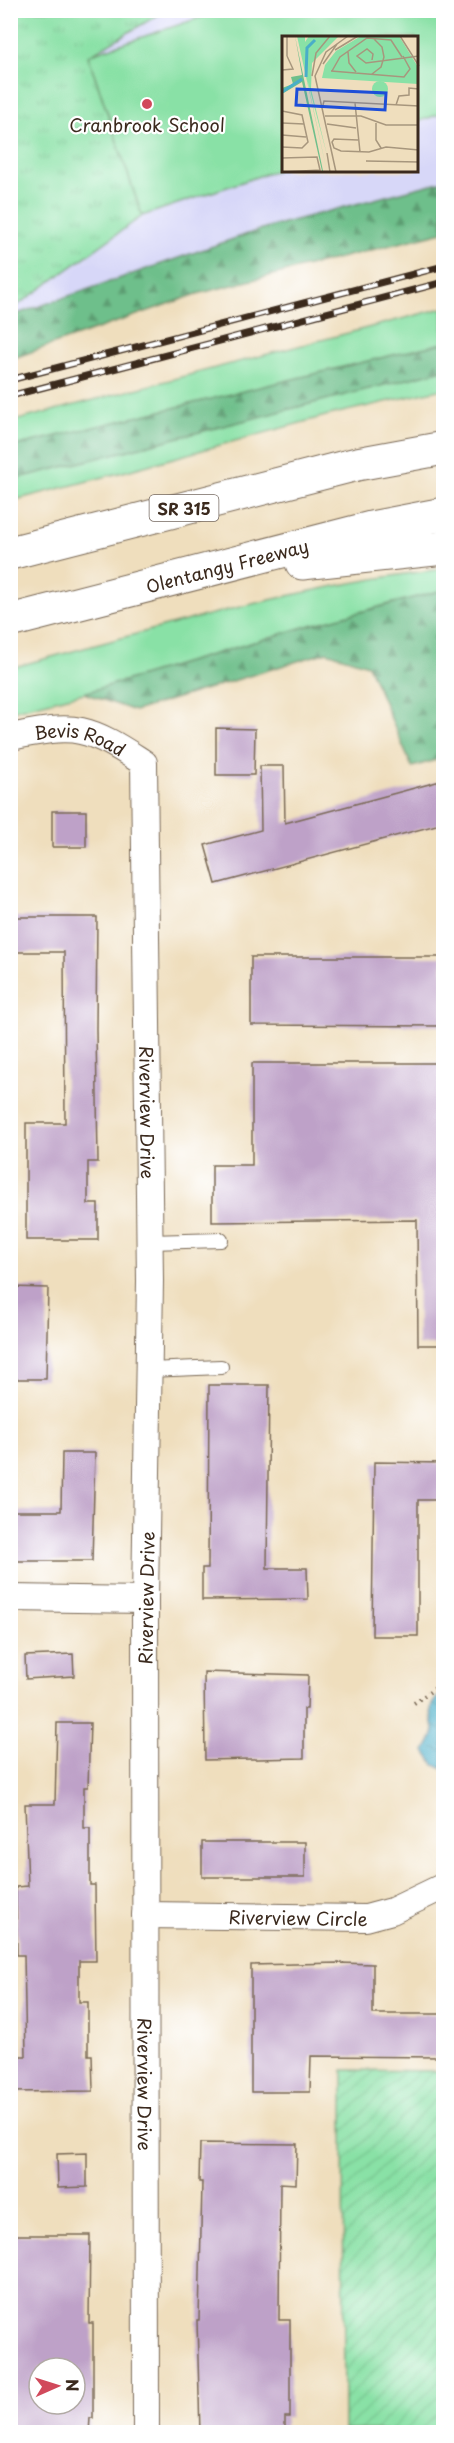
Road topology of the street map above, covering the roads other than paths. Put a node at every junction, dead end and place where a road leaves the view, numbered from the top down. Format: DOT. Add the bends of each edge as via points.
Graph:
graph roads {
  1 [pos="444,437"];
  2 [pos="444,448"];
  3 [pos="357,464"];
  4 [pos="444,514"];
  5 [pos="444,548"];
  6 [pos="10,553"];
  7 [pos="123,591"];
  8 [pos="10,621"];
  9 [pos="10,737"];
  10 [pos="144,763"];
  11 [pos="221,1240"];
  12 [pos="150,1242"];
  13 [pos="221,1367"];
  14 [pos="149,1370"];
  15 [pos="10,1598"];
  16 [pos="145,1600"];
  17 [pos="444,1887"];
  18 [pos="145,1915"];
  19 [pos="146,2433"];
  1 -- 3 [label="highway"];
  2 -- 3 [label="highway, SR 315"];
  3 -- 6 [label="highway, SR 315"];
  4 -- 7 [label="highway, Olentangy Freeway" via="371,528"];
  5 -- 7 [label="highway" via="317,561"];
  7 -- 8 [label="highway, Olentangy Freeway"];
  9 -- 10 [label="street, Bevis Road" via="40,731 80,731 117,746"];
  10 -- 12 [label="street, Riverview Drive"];
  11 -- 12 [label="lane"];
  12 -- 14 [label="street, Riverview Drive"];
  13 -- 14 [label="lane"];
  14 -- 16 [label="street, Riverview Drive"];
  15 -- 16 [label="street"];
  16 -- 18 [label="street, Riverview Drive"];
  17 -- 18 [label="street, Riverview Circle" via="392,1911 366,1918"];
  18 -- 19 [label="street, Riverview Drive"];
}
